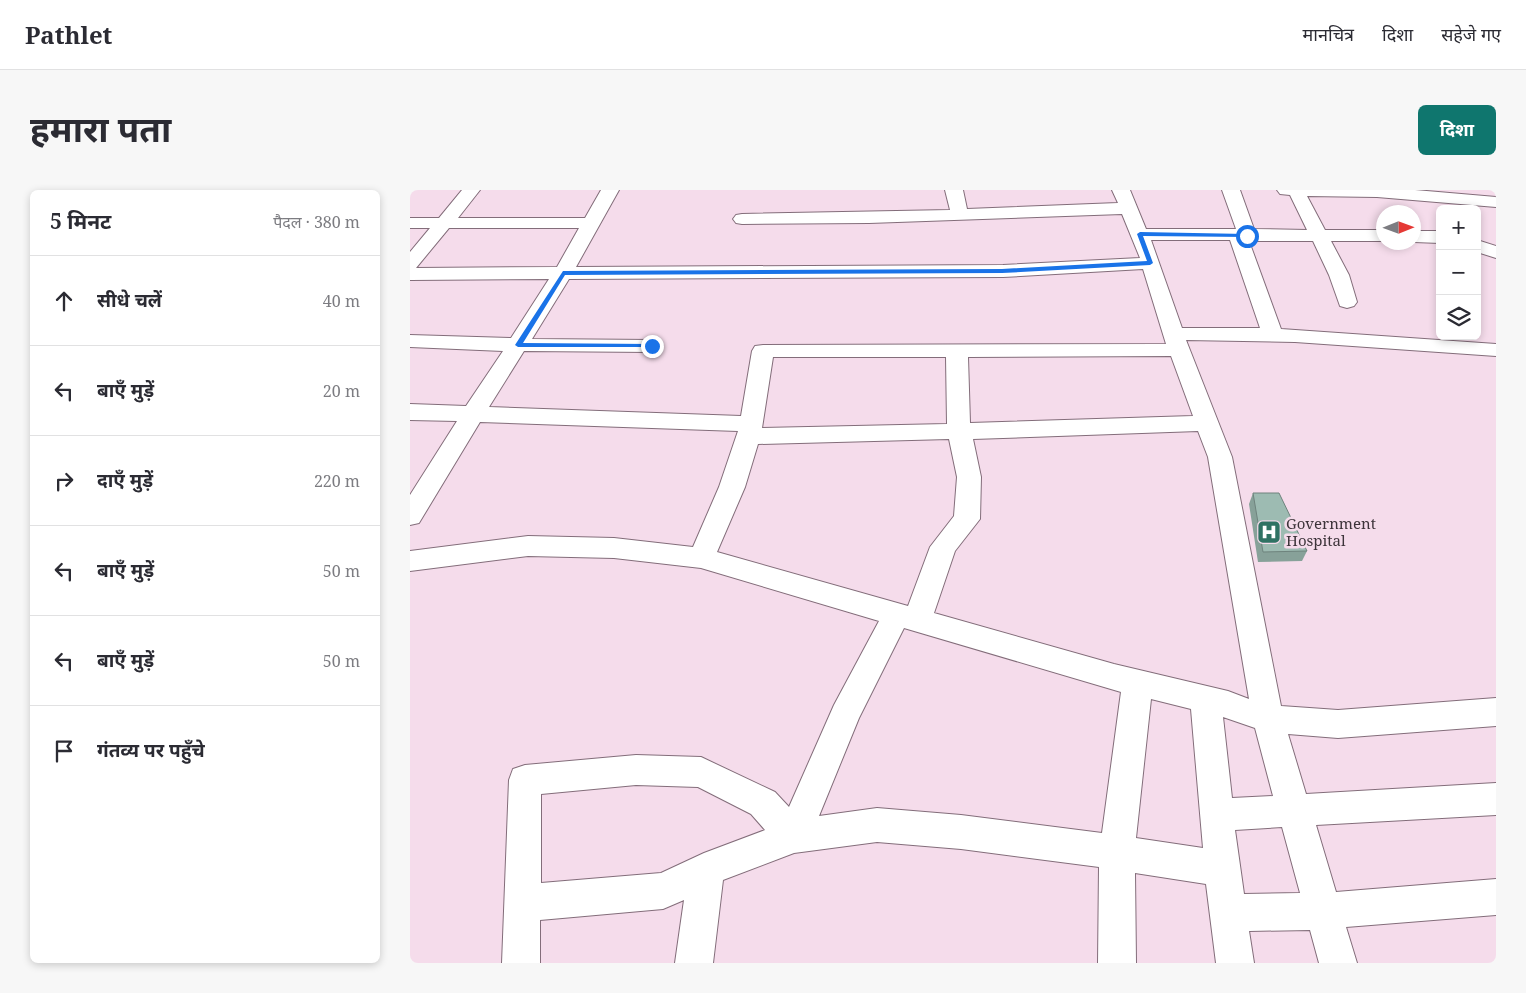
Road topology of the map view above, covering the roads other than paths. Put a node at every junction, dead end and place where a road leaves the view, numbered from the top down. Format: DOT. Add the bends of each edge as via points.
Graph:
graph roads {
  1 [pos="471,190"];
  2 [pos="610,190"];
  3 [pos="954,190"];
  4 [pos="1231,190"];
  5 [pos="1286,190"];
  6 [pos="1296,190"];
  7 [pos="1125,199"];
  8 [pos="1496,202"];
  9 [pos="960,215"];
  10 [pos="742,219"];
  11 [pos="590,222"];
  12 [pos="410,223"];
  13 [pos="443,224"];
  14 [pos="1140,234"];
  15 [pos="1242,236"];
  16 [pos="1319,236"];
  17 [pos="1376,236"];
  18 [pos="1421,236"];
  19 [pos="1436,237"];
  20 [pos="1481,247"];
  21 [pos="1496,252"];
  22 [pos="1150,263"];
  23 [pos="410,264"];
  24 [pos="563,273"];
  25 [pos="410,274"];
  26 [pos="1347,302"];
  27 [pos="1272,334"];
  28 [pos="410,342"];
  29 [pos="1176,342"];
  30 [pos="518,345"];
  31 [pos="652,346"];
  32 [pos="956,350"];
  33 [pos="1496,350"];
  34 [pos="410,412"];
  35 [pos="474,414"];
  36 [pos="1207,423"];
  37 [pos="750,430"];
  38 [pos="959,431"];
  39 [pos="410,516"];
  40 [pos="701,558"];
  41 [pos="410,561"];
  42 [pos="906,618"];
  43 [pos="1137,683"];
  44 [pos="1206,700"];
  45 [pos="1496,712"];
  46 [pos="1268,719"];
  47 [pos="1496,799"];
  48 [pos="1293,810"];
  49 [pos="1217,815"];
  50 [pos="794,836"];
  51 [pos="1117,853"];
  52 [pos="1222,869"];
  53 [pos="706,870"];
  54 [pos="1496,897"];
  55 [pos="524,903"];
  56 [pos="1323,911"];
  57 [pos="1228,913"];
  58 [pos="521,963"];
  59 [pos="694,963"];
  60 [pos="1117,963"];
  61 [pos="1235,963"];
  62 [pos="1338,963"];
  1 -- 13 [label="street"];
  2 -- 11 [label="street"];
  3 -- 9 [label="street"];
  4 -- 15 [label="street"];
  5 -- 6 [label="street"];
  6 -- 8 [label="street" via="1377,192"];
  6 -- 16 [label="street"];
  7 -- 9 [label="street"];
  7 -- 14 [label="street"];
  9 -- 10 [label="street"];
  11 -- 13 [label="street"];
  11 -- 24 [label="street"];
  12 -- 13 [label="street"];
  13 -- 23 [label="street"];
  14 -- 15 [label="street"];
  14 -- 22 [label="street"];
  15 -- 16 [label="street"];
  15 -- 27 [label="street"];
  16 -- 17 [label="street"];
  16 -- 26 [label="street" via="1339,275"];
  18 -- 19 [label="street"];
  20 -- 21 [label="street"];
  22 -- 24 [label="street" via="1002,271"];
  22 -- 29 [label="street"];
  24 -- 25 [label="street"];
  24 -- 30 [label="street"];
  27 -- 29 [label="street" via="1230,332"];
  27 -- 33 [label="street"];
  28 -- 30 [label="street"];
  29 -- 32 [label="street"];
  29 -- 36 [label="street"];
  30 -- 31 [label="street"];
  30 -- 35 [label="street"];
  32 -- 37 [label="street" via="764,351"];
  32 -- 38 [label="street"];
  34 -- 35 [label="street"];
  35 -- 37 [label="street"];
  35 -- 39 [label="street"];
  36 -- 38 [label="street"];
  36 -- 46 [label="street" via="1220,457"];
  37 -- 38 [label="street"];
  37 -- 40 [label="street" via="732,487"];
  38 -- 42 [label="street" via="970,477 967,519 944,547 931,578"];
  40 -- 41 [label="street" via="614,548 528,546"];
  40 -- 42 [label="street"];
  42 -- 43 [label="street"];
  42 -- 50 [label="street" via="845,715"];
  43 -- 44 [label="street"];
  43 -- 51 [label="street"];
  44 -- 46 [label="street"];
  44 -- 49 [label="street"];
  45 -- 46 [label="street" via="1338,724"];
  46 -- 48 [label="street"];
  47 -- 48 [label="street"];
  48 -- 49 [label="street"];
  48 -- 56 [label="street"];
  49 -- 52 [label="street"];
  50 -- 51 [label="street" via="876,825 961,832"];
  50 -- 53 [label="street"];
  50 -- 55 [label="street" via="763,803 701,772 636,770 525,780"];
  51 -- 52 [label="street"];
  51 -- 60 [label="street"];
  52 -- 57 [label="street"];
  53 -- 55 [label="street" via="663,890"];
  53 -- 59 [label="street"];
  54 -- 56 [label="street"];
  55 -- 58 [label="street"];
  56 -- 57 [label="street"];
  56 -- 62 [label="street"];
  57 -- 61 [label="street"];
}
